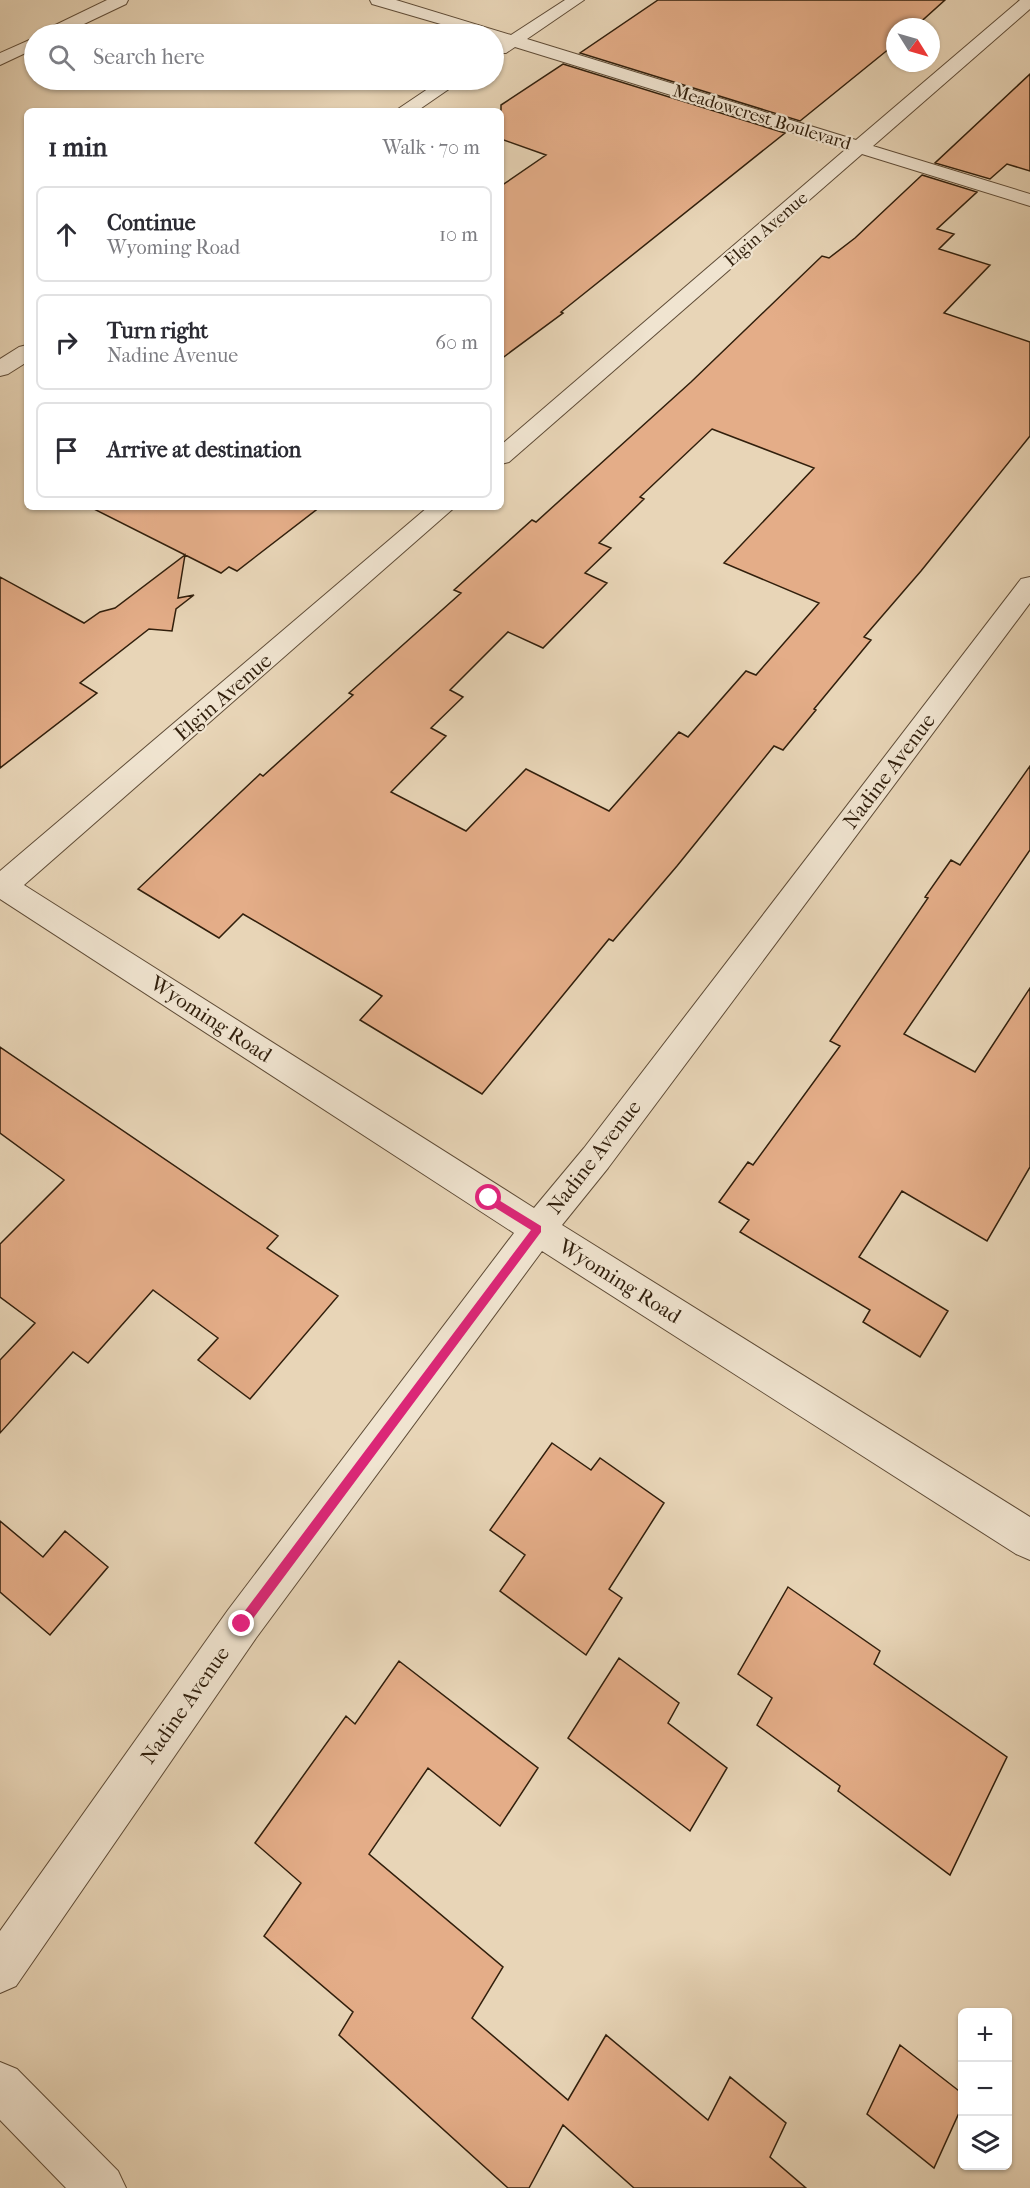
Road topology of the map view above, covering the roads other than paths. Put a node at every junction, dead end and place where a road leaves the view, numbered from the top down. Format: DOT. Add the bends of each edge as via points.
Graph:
graph roads {
  1 [pos="120,0"];
  2 [pos="378,0"];
  3 [pos="576,0"];
  4 [pos="1030,0"];
  5 [pos="71,24"];
  6 [pos="456,24"];
  7 [pos="504,38"];
  8 [pos="513,41"];
  9 [pos="504,47"];
  10 [pos="24,48"];
  11 [pos="0,60"];
  12 [pos="437,90"];
  13 [pos="409,108"];
  14 [pos="860,147"];
  15 [pos="1030,200"];
  16 [pos="24,354"];
  17 [pos="0,369"];
  18 [pos="504,454"];
  19 [pos="439,510"];
  20 [pos="1030,585"];
  21 [pos="1,885"];
  22 [pos="538,1229"];
  23 [pos="1030,1540"];
  24 [pos="0,1970"];
  25 [pos="0,2086"];
  26 [pos="101,2188"];
  1 -- 5 [label="street"];
  2 -- 6 [label="street, Meadowcrest Boulevard"];
  3 -- 8 [label="street"];
  4 -- 14 [label="street, Elgin Avenue"];
  7 -- 8 [label="street, Meadowcrest Boulevard"];
  8 -- 9 [label="street"];
  8 -- 14 [label="street, Meadowcrest Boulevard"];
  10 -- 11 [label="street"];
  12 -- 13 [label="street"];
  14 -- 15 [label="street, Meadowcrest Boulevard"];
  14 -- 18 [label="street, Elgin Avenue"];
  16 -- 17 [label="street"];
  19 -- 21 [label="street, Elgin Avenue"];
  20 -- 22 [label="street, Nadine Avenue"];
  21 -- 22 [label="street, Wyoming Road"];
  22 -- 23 [label="street, Wyoming Road"];
  22 -- 24 [label="street, Nadine Avenue" via="242,1624"];
  25 -- 26 [label="street"];
}
